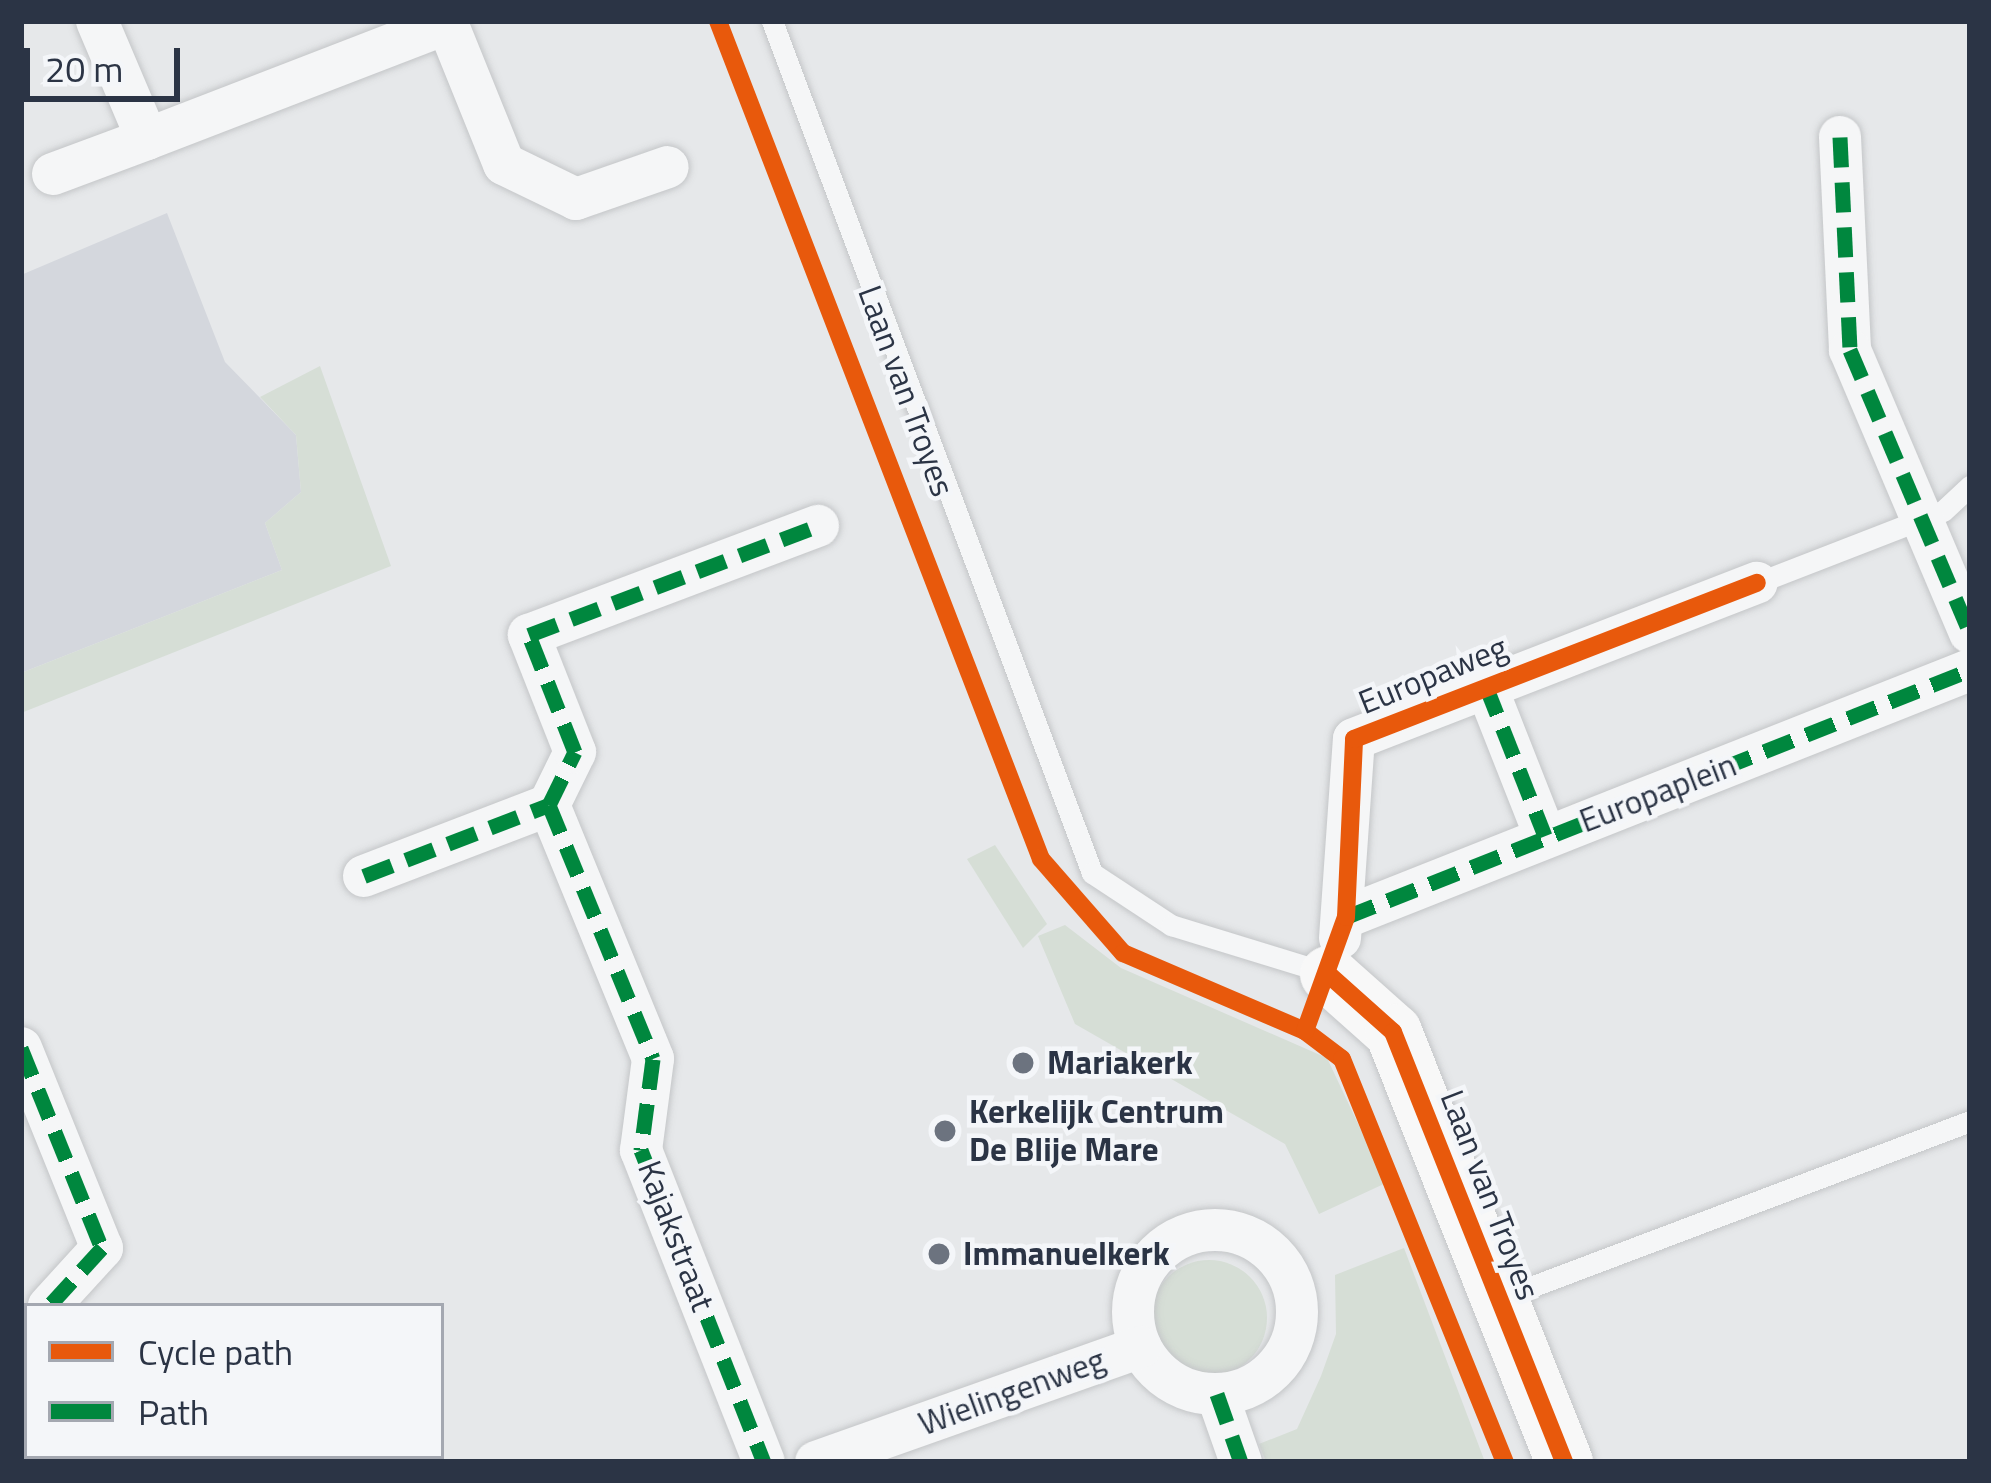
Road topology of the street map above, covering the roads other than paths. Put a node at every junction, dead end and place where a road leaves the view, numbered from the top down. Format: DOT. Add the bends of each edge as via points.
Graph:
graph roads {
  1 [pos="97,21"];
  2 [pos="772,21"];
  3 [pos="1840,137"];
  4 [pos="147,140"];
  5 [pos="668,166"];
  6 [pos="53,174"];
  7 [pos="1970,486"];
  8 [pos="1923,519"];
  9 [pos="818,526"];
  10 [pos="1756,583"];
  11 [pos="1970,633"];
  12 [pos="1970,670"];
  13 [pos="1486,686"];
  14 [pos="549,805"];
  15 [pos="1545,836"];
  16 [pos="364,876"];
  17 [pos="1346,917"];
  18 [pos="1328,974"];
  19 [pos="21,1048"];
  20 [pos="1970,1121"];
  21 [pos="1498,1299"];
  22 [pos="49,1303"];
  23 [pos="1140,1347"];
  24 [pos="1216,1394"];
  25 [pos="764,1462"];
  26 [pos="816,1462"];
  27 [pos="1241,1462"];
  28 [pos="1564,1462"];
  1 -- 4 [label="street"];
  2 -- 18 [label="lane, Laan van Troyes" via="1092,873 1171,925"];
  3 -- 8 [label="street" via="1850,350"];
  4 -- 5 [label="street" via="447,23 504,164 576,199"];
  4 -- 6 [label="street"];
  7 -- 8 [label="lane, Europaweg"];
  8 -- 10 [label="lane, Europaweg"];
  8 -- 11 [label="street"];
  9 -- 14 [label="street" via="529,635 575,752"];
  10 -- 13 [label="street, Europaweg"];
  12 -- 15 [label="street, Europaplein"];
  13 -- 15 [label="street"];
  13 -- 17 [label="street, Europaweg" via="1354,739"];
  14 -- 16 [label="street"];
  14 -- 25 [label="street, Kajakstraat" via="653,1059 641,1150"];
  15 -- 17 [label="street, Europaplein"];
  17 -- 18 [label="street, Europaweg"];
  18 -- 21 [label="street, Laan van Troyes" via="1394,1032"];
  19 -- 22 [label="street" via="102,1248"];
  20 -- 21 [label="lane"];
  21 -- 28 [label="street, Laan van Troyes"];
  23 -- 24 [label="street, Wielingenweg" via="1172,1382"];
  23 -- 24 [label="street, Wielingenweg" via="1135,1295 1161,1250 1210,1230 1262,1244 1293,1286 1294,1336 1265,1378"];
  23 -- 26 [label="street, Wielingenweg"];
  24 -- 27 [label="street"];
}
